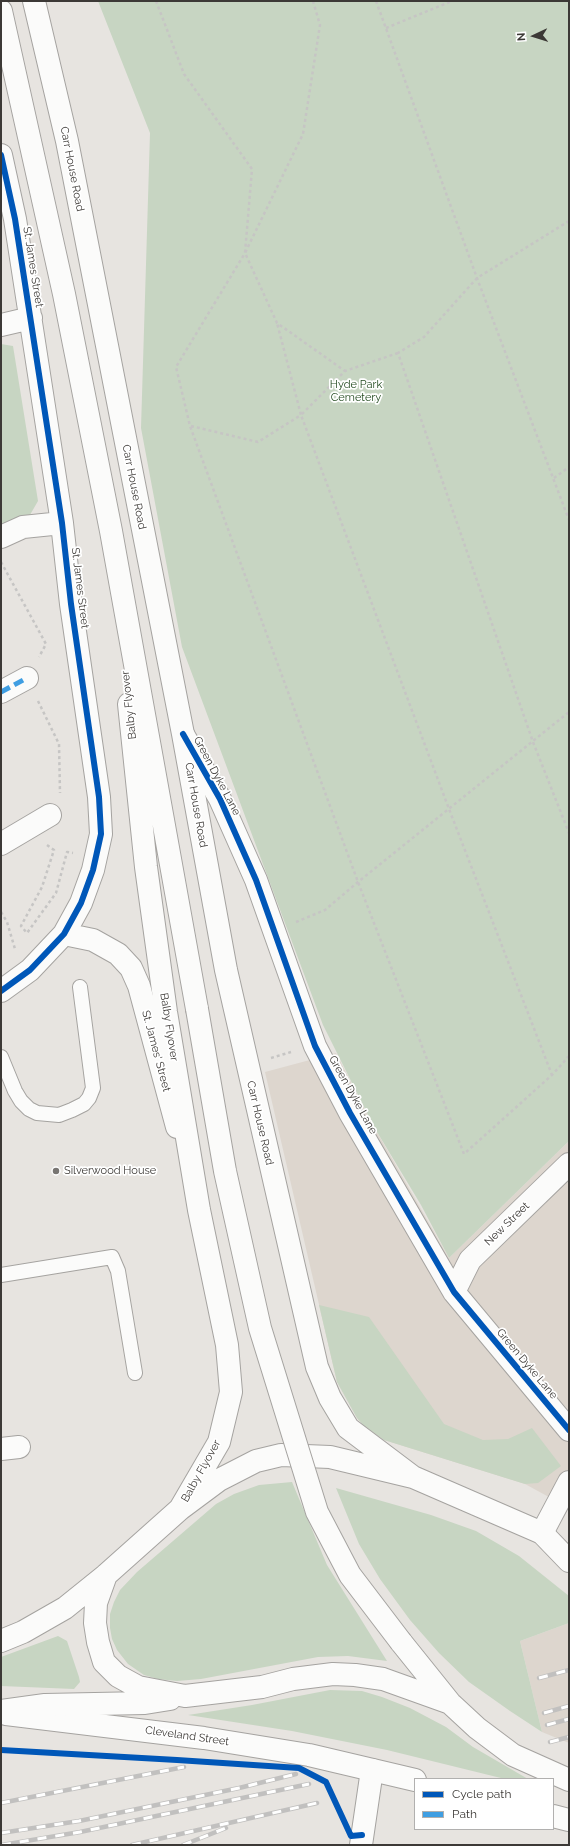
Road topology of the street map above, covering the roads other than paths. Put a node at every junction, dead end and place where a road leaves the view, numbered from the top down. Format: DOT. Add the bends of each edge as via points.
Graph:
graph roads {
  1 [pos="34,1"];
  2 [pos="1,11"];
  3 [pos="1,155"];
  4 [pos="31,318"];
  5 [pos="1,325"];
  6 [pos="62,523"];
  7 [pos="111,531"];
  8 [pos="1,537"];
  9 [pos="27,678"];
  10 [pos="1,692"];
  11 [pos="183,734"];
  12 [pos="50,815"];
  13 [pos="1,844"];
  14 [pos="64,934"];
  15 [pos="80,987"];
  16 [pos="4,989"];
  17 [pos="1,1057"];
  18 [pos="569,1164"];
  19 [pos="199,1210"];
  20 [pos="1,1275"];
  21 [pos="454,1292"];
  22 [pos="135,1373"];
  23 [pos="569,1430"];
  24 [pos="413,1477"];
  25 [pos="569,1482"];
  26 [pos="180,1509"];
  27 [pos="542,1533"];
  28 [pos="569,1560"];
  29 [pos="106,1575"];
  30 [pos="1,1641"];
  31 [pos="185,1696"];
  32 [pos="450,1703"];
  33 [pos="1,1712"];
  34 [pos="372,1770"];
  35 [pos="414,1780"];
  36 [pos="569,1780"];
  37 [pos="554,1816"];
  38 [pos="569,1820"];
  39 [pos="361,1845"];
  1 -- 11 [label="main road, Carr House Road" via="67,141"];
  2 -- 7 [label="main road" via="64,294"];
  3 -- 4 [label="main road, St. James Street" via="15,219"];
  4 -- 5 [label="main road"];
  4 -- 6 [label="main road, St. James Street"];
  6 -- 8 [label="main road" via="23,527"];
  6 -- 14 [label="main road, St. James Street" via="71,604 100,798 101,834 91,877 81,903"];
  7 -- 19 [label="main road, Balby Flyover" via="146,867 166,1012"];
  7 -- 32 [label="main road, Balby Flyover, bridge" via="225,1171 260,1328 317,1512 350,1575"];
  9 -- 10 [label="main road"];
  11 -- 21 [label="main road, Green Dyke Lane" via="220,799 256,880 315,1046 350,1113"];
  11 -- 24 [label="main road, Carr House Road" via="226,970 317,1367 330,1398 348,1428"];
  12 -- 13 [label="main road"];
  14 -- 16 [label="main road, St. James Street" via="30,970"];
  14 -- 19 [label="main road, St. James' Street" via="93,940 118,954 131,968 139,986"];
  15 -- 17 [label="lane" via="93,1088 84,1104 59,1115 37,1113 21,1100 15,1091"];
  18 -- 21 [label="main road, New Street" via="470,1260"];
  19 -- 26 [label="main road, Balby Flyover" via="227,1345 231,1392 219,1442"];
  20 -- 22 [label="lane" via="112,1258 118,1271"];
  21 -- 23 [label="main road, Green Dyke Lane"];
  24 -- 26 [label="main road, Balby Flyover" via="330,1457 281,1456 256,1461 219,1480"];
  24 -- 27 [label="main road, Balby Flyover"];
  25 -- 27 [label="main road"];
  26 -- 29 [label="main road, Balby Flyover"];
  27 -- 28 [label="main road, Balby Flyover"];
  29 -- 30 [label="main road" via="65,1608 23,1632"];
  29 -- 31 [label="main road, Balby Flyover" via="96,1603 95,1623 104,1662 118,1676 138,1688"];
  31 -- 32 [label="main road, Balby Flyover" via="262,1687 293,1679 333,1674 383,1679"];
  31 -- 33 [label="main road, Cleveland Street" via="145,1703 45,1705"];
  32 -- 36 [label="main road, Balby Flyover" via="477,1728 513,1754"];
  33 -- 34 [label="main road, Cleveland Street" via="204,1738 309,1755"];
  34 -- 35 [label="main road"];
  34 -- 39 [label="main road"];
  37 -- 38 [label="main road"];
}
